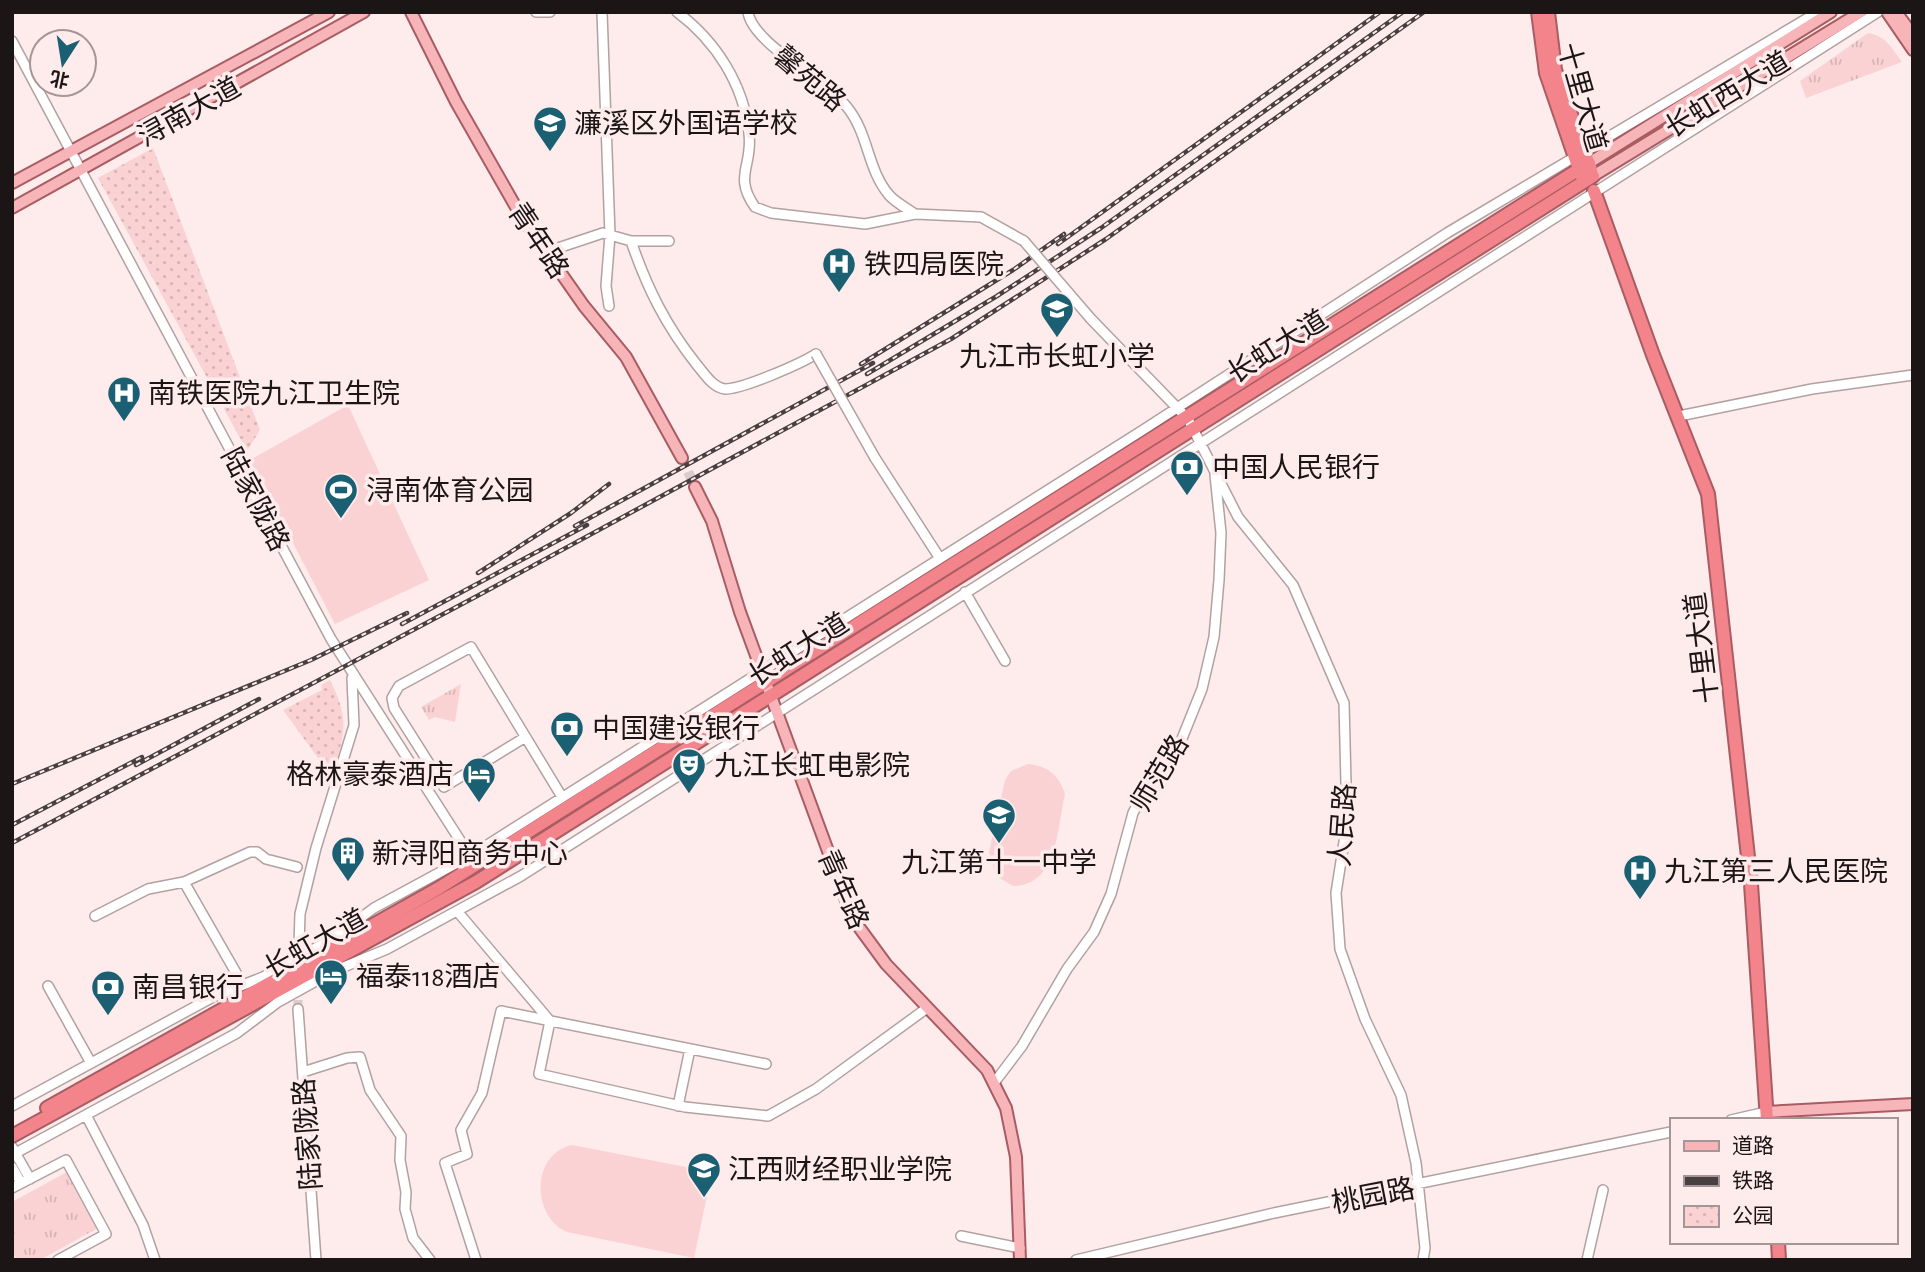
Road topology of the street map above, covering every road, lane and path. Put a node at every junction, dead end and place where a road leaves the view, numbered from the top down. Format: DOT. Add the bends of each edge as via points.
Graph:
graph roads {
  1 [pos="330,12"];
  2 [pos="364,12"];
  3 [pos="411,12"];
  4 [pos="536,12"];
  5 [pos="550,12"];
  6 [pos="602,12"];
  7 [pos="677,12"];
  8 [pos="748,12"];
  9 [pos="1538,12"];
  10 [pos="1548,12"];
  11 [pos="1818,12"];
  12 [pos="1831,12"];
  13 [pos="1861,12"];
  14 [pos="1878,12"];
  15 [pos="1887,12"];
  16 [pos="1896,12"];
  17 [pos="1913,35"];
  18 [pos="12,41"];
  19 [pos="1913,50"];
  20 [pos="73,151"];
  21 [pos="1582,160"];
  22 [pos="82,171"];
  23 [pos="12,183"];
  24 [pos="1590,183"];
  25 [pos="12,208"];
  26 [pos="915,214"];
  27 [pos="610,235"];
  28 [pos="631,241"];
  29 [pos="669,241"];
  30 [pos="546,252"];
  31 [pos="609,306"];
  32 [pos="1913,375"];
  33 [pos="1679,415"];
  34 [pos="1186,417"];
  35 [pos="1200,444"];
  36 [pos="682,458"];
  37 [pos="1215,472"];
  38 [pos="695,486"];
  39 [pos="939,557"];
  40 [pos="965,592"];
  41 [pos="1005,661"];
  42 [pos="762,671"];
  43 [pos="352,676"];
  44 [pos="769,690"];
  45 [pos="777,712"];
  46 [pos="524,738"];
  47 [pos="562,797"];
  48 [pos="470,856"];
  49 [pos="297,867"];
  50 [pos="184,882"];
  51 [pos="457,911"];
  52 [pos="95,916"];
  53 [pos="299,944"];
  54 [pos="243,985"];
  55 [pos="48,986"];
  56 [pos="927,1008"];
  57 [pos="298,1009"];
  58 [pos="550,1021"];
  59 [pos="690,1049"];
  60 [pos="91,1063"];
  61 [pos="766,1063"];
  62 [pos="303,1072"];
  63 [pos="993,1083"];
  64 [pos="1913,1104"];
  65 [pos="12,1106"];
  66 [pos="678,1106"];
  67 [pos="86,1115"];
  68 [pos="1767,1116"];
  69 [pos="1749,1118"];
  70 [pos="12,1126"];
  71 [pos="1670,1132"];
  72 [pos="12,1136"];
  73 [pos="13,1152"];
  74 [pos="12,1167"];
  75 [pos="21,1184"];
  76 [pos="1419,1186"];
  77 [pos="1603,1190"];
  78 [pos="961,1236"];
  79 [pos="1020,1254"];
  80 [pos="58,1260"];
  81 [pos="155,1260"];
  82 [pos="316,1260"];
  83 [pos="430,1260"];
  84 [pos="477,1260"];
  85 [pos="1076,1260"];
  86 [pos="1423,1260"];
  87 [pos="1587,1260"];
  1 -- 20 [label="main road, 浔南大道"];
  2 -- 22 [label="main road, 浔南大道"];
  3 -- 30 [label="main road, 青年路" via="456,102"];
  4 -- 5 [label="street"];
  6 -- 27 [label="street"];
  7 -- 26 [label="street" via="715,47 733,76 749,134 743,182 755,207 864,224"];
  8 -- 26 [label="street, 馨苑路" via="756,33 847,107 862,131 880,181 890,196"];
  9 -- 21 [label="highway, 十里大道" via="1546,73"];
  10 -- 21 [label="highway, 十里大道" via="1555,70"];
  11 -- 21 [label="street"];
  12 -- 21 [label="main road, 长虹西大道"];
  13 -- 24 [label="main road, 长虹西大道"];
  14 -- 24 [label="street"];
  15 -- 19 [label="main road"];
  16 -- 17 [label="main road"];
  18 -- 20 [label="street, 陆家陇路"];
  20 -- 22 [label="street, 陆家陇路"];
  20 -- 23 [label="main road, 浔南大道"];
  21 -- 24 [label="highway, 十里大道"];
  21 -- 34 [label="highway, 长虹大道"];
  22 -- 25 [label="main road, 浔南大道"];
  22 -- 43 [label="street, 陆家陇路"];
  24 -- 33 [label="highway, 十里大道"];
  24 -- 34 [label="highway, 长虹大道"];
  24 -- 35 [label="street"];
  26 -- 34 [label="street, 人民路, bridge" via="981,217 1024,241 1091,319"];
  27 -- 28 [label="street"];
  27 -- 30 [label="street" via="603,233"];
  27 -- 31 [label="street"];
  28 -- 29 [label="street"];
  28 -- 39 [label="street, bridge" via="664,320 716,386 728,389 816,354"];
  30 -- 36 [label="main road, 青年路" via="626,357"];
  32 -- 33 [label="street"];
  33 -- 68 [label="highway, 十里大道" via="1708,494 1751,884"];
  34 -- 35 [label="street, 人民路"];
  34 -- 39 [label="street"];
  34 -- 44 [label="highway, 长虹大道"];
  35 -- 37 [label="street, 人民路"];
  35 -- 40 [label="street"];
  37 -- 63 [label="street, 师范路" via="1221,533 1219,580 1202,690 1180,746 1146,788 1133,813 1111,894 1094,932 1022,1046"];
  37 -- 76 [label="street, 人民路" via="1238,517 1293,584 1344,703 1347,823 1336,892 1340,948 1365,1019 1401,1095"];
  38 -- 42 [label="main road, 青年路" via="712,521"];
  39 -- 42 [label="street"];
  40 -- 41 [label="street"];
  40 -- 45 [label="street"];
  42 -- 44 [label="main road, 青年路"];
  42 -- 47 [label="street"];
  43 -- 48 [label="street"];
  43 -- 53 [label="street, 陆家陇路" via="354,725 316,848 300,914"];
  44 -- 45 [label="main road, 青年路"];
  44 -- 70 [label="highway, 长虹大道" via="439,888"];
  44 -- 72 [label="highway, 长虹大道" via="477,882"];
  45 -- 51 [label="street" via="521,876"];
  45 -- 56 [label="main road, 青年路" via="853,919"];
  46 -- 46 [label="street" via="471,647 394,693 394,708 444,787"];
  46 -- 47 [label="street"];
  47 -- 48 [label="street"];
  48 -- 54 [label="street" via="374,908 332,939"];
  49 -- 50 [label="street" via="250,852"];
  50 -- 52 [label="street" via="148,889"];
  50 -- 54 [label="street"];
  51 -- 58 [label="street"];
  51 -- 67 [label="street" via="387,950 334,971 237,1033"];
  54 -- 60 [label="street"];
  55 -- 60 [label="street"];
  56 -- 63 [label="main road, 青年路" via="987,1070"];
  56 -- 66 [label="street" via="816,1089 768,1116"];
  57 -- 62 [label="street, 陆家陇路"];
  58 -- 59 [label="street"];
  58 -- 66 [label="street" via="539,1074"];
  58 -- 84 [label="street" via="501,1011 482,1093 461,1130 467,1154 445,1163"];
  59 -- 61 [label="street"];
  59 -- 66 [label="street"];
  60 -- 65 [label="street"];
  62 -- 82 [label="street, 陆家陇路"];
  62 -- 83 [label="street" via="360,1057 370,1090 401,1136 405,1209 413,1238"];
  63 -- 79 [label="main road, 青年路" via="1006,1108 1016,1157"];
  64 -- 68 [label="main road"];
  67 -- 73 [label="street"];
  67 -- 81 [label="street" via="143,1225"];
  68 -- 69 [label="street"];
  71 -- 76 [label="street, 桃园路"];
  73 -- 75 [label="street"];
  74 -- 75 [label="street"];
  75 -- 80 [label="street" via="66,1160 106,1234"];
  76 -- 85 [label="street, 桃园路" via="1274,1213"];
  76 -- 86 [label="street, 人民路"];
  77 -- 87 [label="street"];
  78 -- 79 [label="street"];
}
